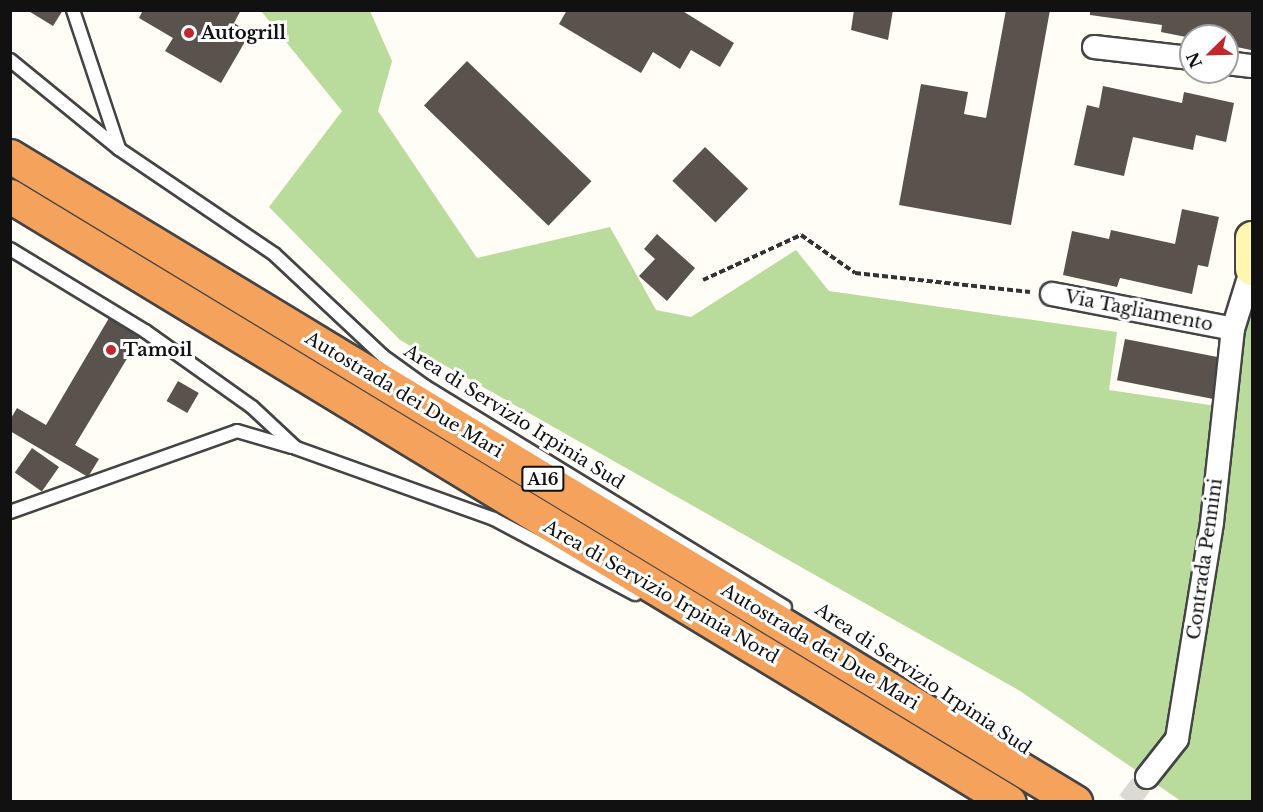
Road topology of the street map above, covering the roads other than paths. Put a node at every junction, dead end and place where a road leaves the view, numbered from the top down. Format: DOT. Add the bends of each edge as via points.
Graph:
graph roads {
  1 [pos="73,10"];
  2 [pos="1094,46"];
  3 [pos="1179,57"];
  4 [pos="10,60"];
  5 [pos="119,149"];
  6 [pos="10,156"];
  7 [pos="10,196"];
  8 [pos="1252,238"];
  9 [pos="10,249"];
  10 [pos="1252,268"];
  11 [pos="1052,294"];
  12 [pos="1233,329"];
  13 [pos="296,448"];
  14 [pos="10,512"];
  15 [pos="646,601"];
  16 [pos="800,617"];
  17 [pos="819,631"];
  18 [pos="1147,777"];
  19 [pos="1065,795"];
  20 [pos="1009,801"];
  1 -- 5 [label="lane"];
  2 -- 3 [label="street"];
  4 -- 5 [label="lane, Area di Servizio Irpinia Sud"];
  5 -- 16 [label="lane, Area di Servizio Irpinia Sud" via="274,254 383,357 426,387"];
  6 -- 19 [label="highway, Autostrada dei Due Mari / A16"];
  7 -- 20 [label="highway, Autostrada dei Due Mari / A16"];
  8 -- 10 [label="main road, Via Tagliamento"];
  9 -- 13 [label="lane, Area di Servizio Irpinia Nord" via="144,331 252,407"];
  10 -- 12 [label="street, Via Tagliamento"];
  11 -- 12 [label="street, Via Tagliamento"];
  12 -- 18 [label="street, Contrada Pennini" via="1212,522 1177,739"];
  13 -- 14 [label="lane" via="237,431"];
  13 -- 15 [label="lane, Area di Servizio Irpinia Nord" via="494,519"];
  17 -- 19 [label="lane, Area di Servizio Irpinia Sud"];
}
